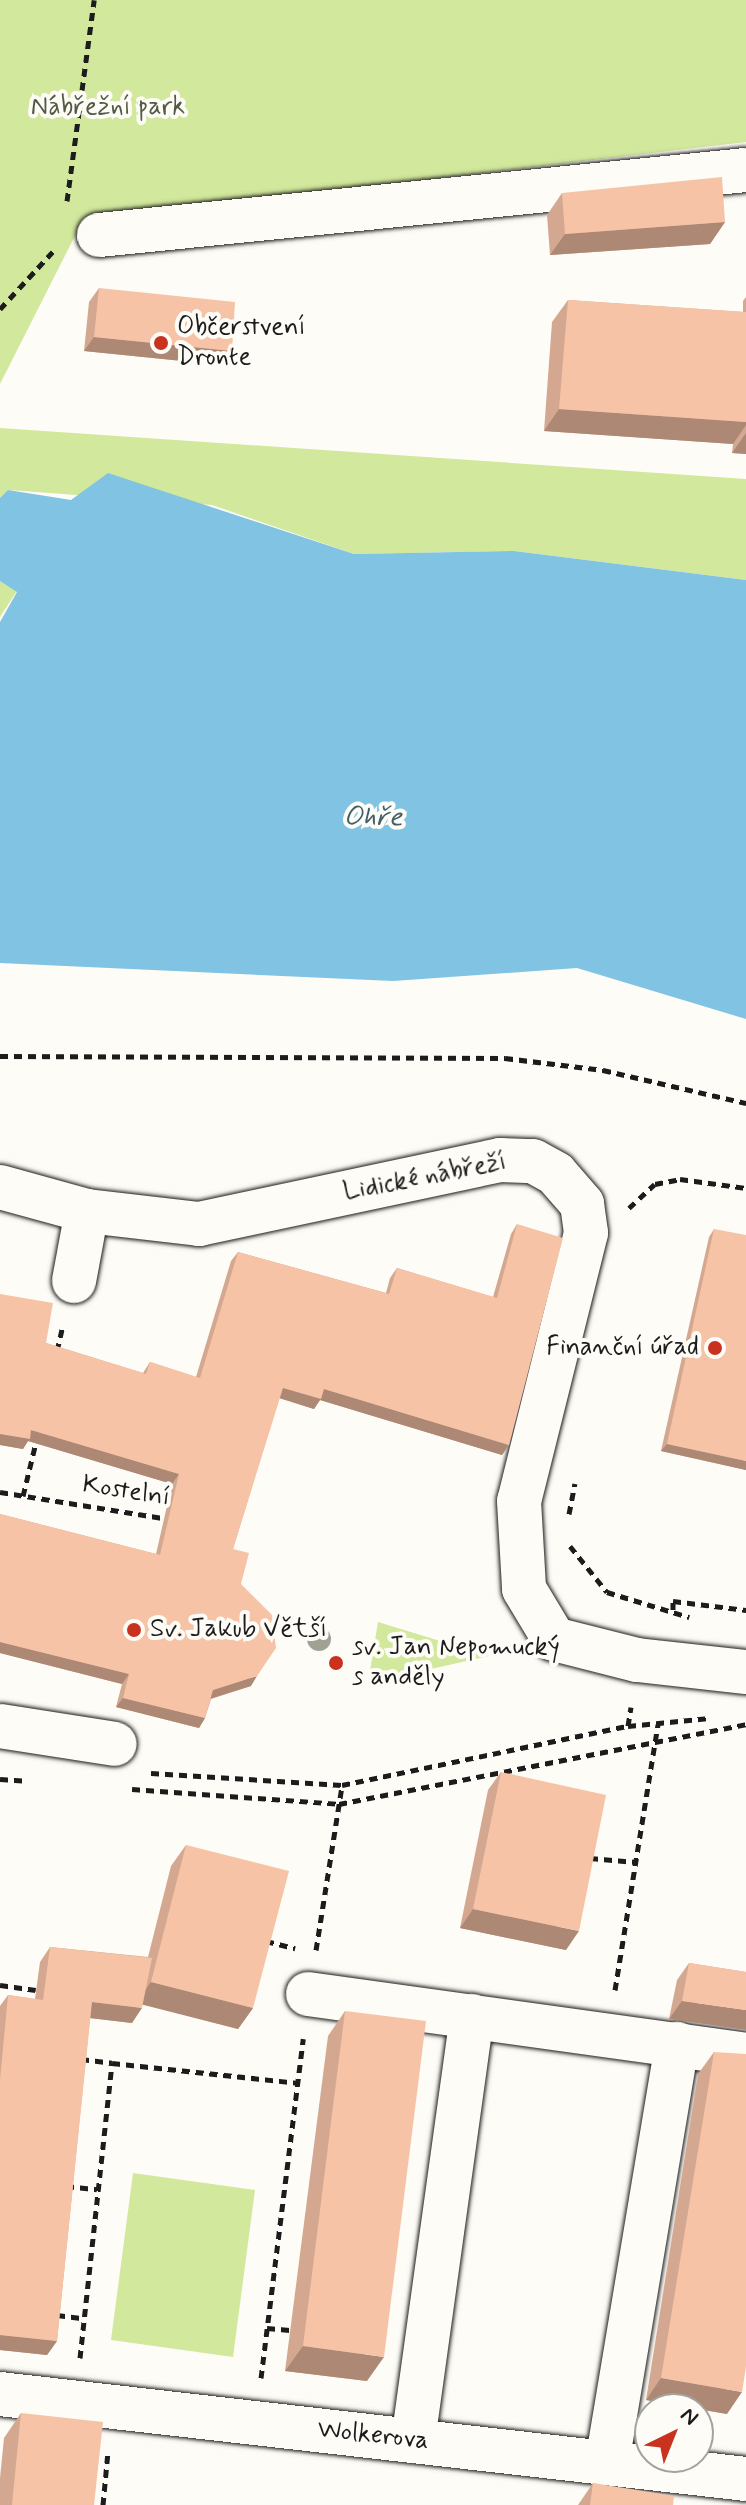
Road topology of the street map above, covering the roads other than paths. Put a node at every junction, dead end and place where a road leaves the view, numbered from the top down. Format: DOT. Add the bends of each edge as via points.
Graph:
graph roads {
  1 [pos="746,170"];
  2 [pos="75,231"];
  3 [pos="0,1187"];
  4 [pos="87,1211"];
  5 [pos="74,1281"];
  6 [pos="746,1672"];
  7 [pos="0,1726"];
  8 [pos="126,1758"];
  9 [pos="308,1994"];
  10 [pos="472,2016"];
  11 [pos="677,2044"];
  12 [pos="746,2055"];
  13 [pos="0,2394"];
  14 [pos="413,2441"];
  15 [pos="607,2463"];
  16 [pos="746,2479"];
  1 -- 2 [label="street"];
  3 -- 4 [label="street, Lidické nábřeží"];
  4 -- 5 [label="street"];
  4 -- 6 [label="street, Lidické nábřeží" via="199,1224 500,1160 533,1161 556,1174 582,1204 586,1233 519,1501 524,1589 554,1639 637,1660"];
  7 -- 8 [label="street"];
  9 -- 10 [label="street"];
  10 -- 11 [label="street"];
  10 -- 14 [label="street"];
  11 -- 12 [label="street"];
  11 -- 15 [label="street"];
  13 -- 14 [label="street, Wolkerova"];
  14 -- 15 [label="street, Wolkerova"];
  15 -- 16 [label="street, Wolkerova"];
}
